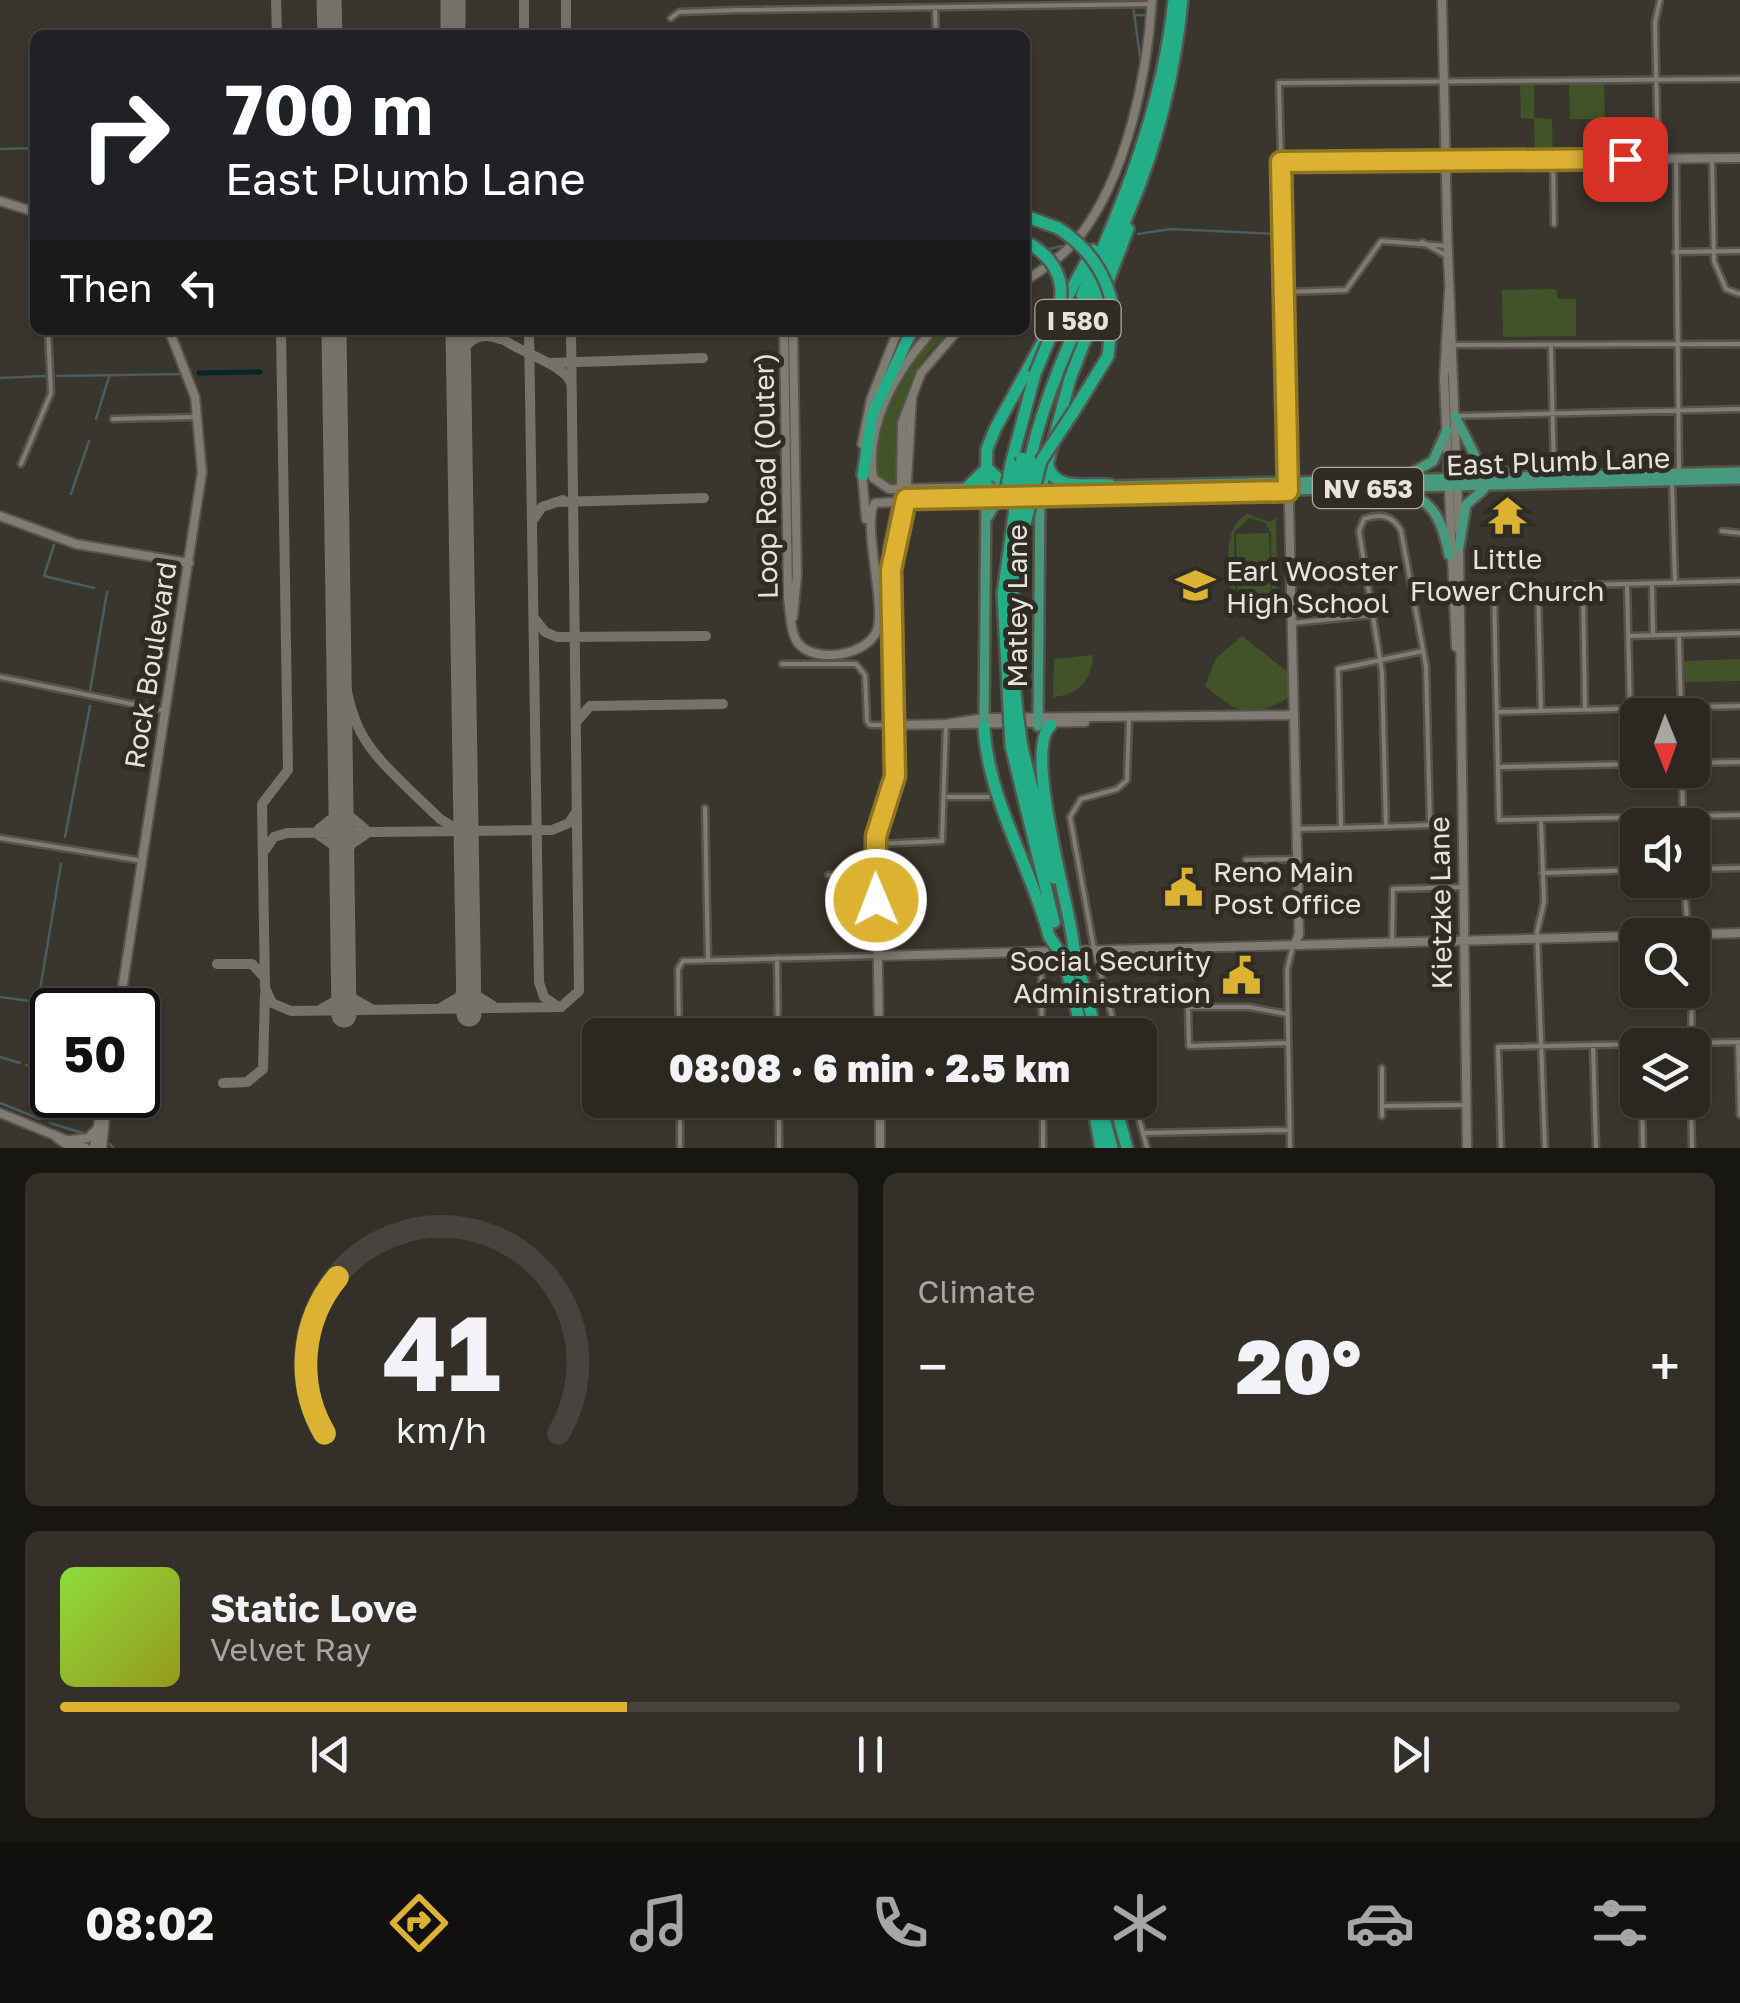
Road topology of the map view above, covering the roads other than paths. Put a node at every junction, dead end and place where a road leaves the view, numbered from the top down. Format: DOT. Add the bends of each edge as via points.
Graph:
graph roads {
  1 [pos="1174,0"];
  2 [pos="1182,0"];
  3 [pos="1442,0"];
  4 [pos="1660,0"];
  5 [pos="1100,2"];
  6 [pos="1152,2"];
  7 [pos="935,7"];
  8 [pos="671,18"];
  9 [pos="936,30"];
  10 [pos="1658,79"];
  11 [pos="1740,79"];
  12 [pos="1444,80"];
  13 [pos="1676,158"];
  14 [pos="1712,158"];
  15 [pos="1740,158"];
  16 [pos="1553,159"];
  17 [pos="1658,159"];
  18 [pos="1446,160"];
  19 [pos="1281,162"];
  20 [pos="1139,186"];
  21 [pos="0,201"];
  22 [pos="30,210"];
  23 [pos="1030,218"];
  24 [pos="1554,224"];
  25 [pos="1447,228"];
  26 [pos="1106,236"];
  27 [pos="1422,242"];
  28 [pos="1030,244"];
  29 [pos="1445,244"];
  30 [pos="1713,251"];
  31 [pos="1740,251"];
  32 [pos="1675,252"];
  33 [pos="1448,259"];
  34 [pos="1030,277"];
  35 [pos="1449,290"];
  36 [pos="1284,292"];
  37 [pos="1740,294"];
  38 [pos="1446,318"];
  39 [pos="48,335"];
  40 [pos="171,335"];
  41 [pos="784,335"];
  42 [pos="793,335"];
  43 [pos="896,335"];
  44 [pos="910,335"];
  45 [pos="929,335"];
  46 [pos="952,335"];
  47 [pos="1677,344"];
  48 [pos="1740,344"];
  49 [pos="1454,345"];
  50 [pos="1551,345"];
  51 [pos="914,388"];
  52 [pos="1740,409"];
  53 [pos="1677,410"];
  54 [pos="1553,414"];
  55 [pos="1456,416"];
  56 [pos="199,417"];
  57 [pos="114,419"];
  58 [pos="1446,430"];
  59 [pos="1048,457"];
  60 [pos="1021,461"];
  61 [pos="21,464"];
  62 [pos="986,464"];
  63 [pos="908,472"];
  64 [pos="862,475"];
  65 [pos="1740,476"];
  66 [pos="1536,477"];
  67 [pos="1675,477"];
  68 [pos="1392,480"];
  69 [pos="1554,480"];
  70 [pos="1135,482"];
  71 [pos="1453,483"];
  72 [pos="1515,485"];
  73 [pos="1110,486"];
  74 [pos="1288,487"];
  75 [pos="925,488"];
  76 [pos="1360,488"];
  77 [pos="970,492"];
  78 [pos="986,492"];
  79 [pos="1035,492"];
  80 [pos="902,494"];
  81 [pos="0,516"];
  82 [pos="870,516"];
  83 [pos="987,516"];
  84 [pos="1722,531"];
  85 [pos="1740,532"];
  86 [pos="890,534"];
  87 [pos="875,546"];
  88 [pos="1459,547"];
  89 [pos="1010,552"];
  90 [pos="1450,555"];
  91 [pos="189,563"];
  92 [pos="891,570"];
  93 [pos="1364,572"];
  94 [pos="1291,578"];
  95 [pos="1740,582"];
  96 [pos="1675,583"];
  97 [pos="1627,584"];
  98 [pos="1652,584"];
  99 [pos="1583,586"];
  100 [pos="1538,587"];
  101 [pos="1460,588"];
  102 [pos="1494,588"];
  103 [pos="1372,615"];
  104 [pos="792,622"];
  105 [pos="1292,623"];
  106 [pos="1740,633"];
  107 [pos="1679,634"];
  108 [pos="1653,635"];
  109 [pos="1628,636"];
  110 [pos="1423,651"];
  111 [pos="1458,656"];
  112 [pos="1380,658"];
  113 [pos="782,664"];
  114 [pos="0,676"];
  115 [pos="1630,698"];
  116 [pos="1681,698"];
  117 [pos="894,704"];
  118 [pos="1740,706"];
  119 [pos="1710,707"];
  120 [pos="1620,709"];
  121 [pos="1585,710"];
  122 [pos="166,711"];
  123 [pos="1540,711"];
  124 [pos="1497,712"];
  125 [pos="1294,715"];
  126 [pos="1129,718"];
  127 [pos="1098,720"];
  128 [pos="984,722"];
  129 [pos="1042,722"];
  130 [pos="918,724"];
  131 [pos="946,724"];
  132 [pos="895,725"];
  133 [pos="1740,762"];
  134 [pos="1710,763"];
  135 [pos="1620,764"];
  136 [pos="1498,767"];
  137 [pos="988,797"];
  138 [pos="946,798"];
  139 [pos="705,808"];
  140 [pos="1740,815"];
  141 [pos="1710,816"];
  142 [pos="1620,818"];
  143 [pos="1540,820"];
  144 [pos="1386,826"];
  145 [pos="1341,828"];
  146 [pos="1296,829"];
  147 [pos="0,838"];
  148 [pos="876,844"];
  149 [pos="1297,859"];
  150 [pos="1246,860"];
  151 [pos="142,861"];
  152 [pos="1740,868"];
  153 [pos="1710,869"];
  154 [pos="1620,871"];
  155 [pos="876,873"];
  156 [pos="1542,873"];
  157 [pos="828,874"];
  158 [pos="1463,886"];
  159 [pos="1740,933"];
  160 [pos="1710,934"];
  161 [pos="1062,935"];
  162 [pos="1620,936"];
  163 [pos="1538,938"];
  164 [pos="1464,941"];
  165 [pos="1392,942"];
  166 [pos="1295,944"];
  167 [pos="1094,949"];
  168 [pos="1041,952"];
  169 [pos="878,956"];
  170 [pos="777,958"];
  171 [pos="708,960"];
  172 [pos="1069,964"];
  173 [pos="122,988"];
  174 [pos="1288,1014"];
  175 [pos="679,1018"];
  176 [pos="778,1018"];
  177 [pos="879,1018"];
  178 [pos="1042,1018"];
  179 [pos="1079,1018"];
  180 [pos="1090,1018"];
  181 [pos="1112,1018"];
  182 [pos="1739,1042"];
  183 [pos="1288,1043"];
  184 [pos="1710,1043"];
  185 [pos="1620,1045"];
  186 [pos="1593,1046"];
  187 [pos="1540,1047"];
  188 [pos="1382,1068"];
  189 [pos="1466,1104"];
  190 [pos="1382,1106"];
  191 [pos="0,1113"];
  192 [pos="1382,1116"];
  193 [pos="1740,1116"];
  194 [pos="104,1118"];
  195 [pos="680,1118"];
  196 [pos="779,1118"];
  197 [pos="880,1118"];
  198 [pos="1042,1118"];
  199 [pos="1098,1118"];
  200 [pos="1102,1118"];
  201 [pos="1120,1118"];
  202 [pos="1139,1118"];
  203 [pos="1643,1118"];
  204 [pos="1691,1118"];
  205 [pos="101,1130"];
  206 [pos="1290,1130"];
  207 [pos="1143,1133"];
  208 [pos="69,1144"];
  209 [pos="86,1148"];
  210 [pos="94,1148"];
  211 [pos="104,1148"];
  212 [pos="680,1148"];
  213 [pos="780,1148"];
  214 [pos="880,1148"];
  215 [pos="1043,1148"];
  216 [pos="1101,1148"];
  217 [pos="1112,1148"];
  218 [pos="1131,1148"];
  219 [pos="1146,1148"];
  220 [pos="1290,1148"];
  221 [pos="1467,1148"];
  222 [pos="1502,1148"];
  223 [pos="1544,1148"];
  224 [pos="1596,1148"];
  225 [pos="1644,1148"];
  226 [pos="1692,1148"];
  1 -- 26 [label="highway, I 580" via="1160,90"];
  2 -- 20 [label="highway, I 580" via="1167,93"];
  3 -- 12 [label="main road, Kietzke Lane"];
  4 -- 10 [label="street"];
  5 -- 6 [label="street"];
  5 -- 7 [label="street"];
  6 -- 34 [label="main road" via="1136,96 1106,190 1073,244"];
  7 -- 8 [label="street" via="702,11"];
  7 -- 9 [label="street"];
  10 -- 11 [label="street"];
  10 -- 12 [label="street"];
  10 -- 17 [label="street"];
  12 -- 18 [label="main road, Kietzke Lane"];
  12 -- 19 [label="street" via="1279,83"];
  13 -- 14 [label="main road"];
  13 -- 17 [label="main road"];
  13 -- 32 [label="street"];
  14 -- 15 [label="main road"];
  14 -- 30 [label="street"];
  16 -- 17 [label="main road"];
  16 -- 18 [label="main road"];
  16 -- 24 [label="street"];
  18 -- 19 [label="main road"];
  18 -- 25 [label="main road, Kietzke Lane"];
  19 -- 36 [label="main road"];
  20 -- 59 [label="highway"];
  20 -- 60 [label="highway, I 580"];
  21 -- 22 [label="main road"];
  23 -- 89 [label="highway, bridge" via="1058,228 1093,258 1113,309 1108,356 1041,462"];
  25 -- 29 [label="main road, Kietzke Lane"];
  25 -- 33 [label="main road, Kietzke Lane"];
  26 -- 60 [label="highway, I 580" via="1046,378"];
  26 -- 62 [label="highway" via="1036,349 989,442"];
  27 -- 29 [label="street"];
  27 -- 33 [label="street"];
  27 -- 36 [label="street" via="1381,241 1344,290"];
  28 -- 60 [label="highway, bridge" via="1048,260 1062,292 1035,374"];
  29 -- 33 [label="main road, Kietzke Lane"];
  30 -- 31 [label="street"];
  30 -- 32 [label="street"];
  30 -- 37 [label="street" via="1723,286"];
  32 -- 47 [label="street"];
  33 -- 35 [label="main road, Kietzke Lane"];
  35 -- 38 [label="main road, Kietzke Lane"];
  35 -- 49 [label="main road, Kietzke Lane"];
  36 -- 74 [label="main road"];
  38 -- 49 [label="street"];
  38 -- 58 [label="main road, Kietzke Lane"];
  39 -- 61 [label="street" via="51,393"];
  40 -- 56 [label="main road, Rock Boulevard"];
  41 -- 104 [label="main road, Loop Road (Outer)"];
  42 -- 104 [label="main road"];
  43 -- 64 [label="main road" via="866,417"];
  44 -- 64 [label="highway" via="872,415"];
  45 -- 80 [label="main road" via="898,375 875,434 873,478"];
  46 -- 51 [label="main road"];
  47 -- 48 [label="street"];
  47 -- 50 [label="street"];
  47 -- 53 [label="street"];
  49 -- 50 [label="street"];
  49 -- 55 [label="main road, Kietzke Lane"];
  50 -- 54 [label="street"];
  51 -- 63 [label="main road"];
  51 -- 80 [label="main road" via="902,423"];
  52 -- 53 [label="street"];
  53 -- 54 [label="street"];
  53 -- 67 [label="street"];
  54 -- 55 [label="street"];
  54 -- 69 [label="street"];
  55 -- 66 [label="main road" via="1481,464"];
  55 -- 71 [label="main road, Kietzke Lane"];
  56 -- 57 [label="street"];
  56 -- 91 [label="main road, Rock Boulevard" via="202,472"];
  58 -- 68 [label="main road" via="1427,467"];
  58 -- 71 [label="main road, Kietzke Lane"];
  59 -- 73 [label="highway" via="1057,482"];
  59 -- 79 [label="highway"];
  60 -- 89 [label="highway, I 580, bridge"];
  60 -- 89 [label="highway, bridge" via="1002,528"];
  62 -- 77 [label="highway"];
  62 -- 78 [label="highway"];
  62 -- 79 [label="highway" via="995,479"];
  63 -- 75 [label="main road"];
  63 -- 80 [label="main road"];
  64 -- 87 [label="main road"];
  65 -- 67 [label="main road, East Plumb Lane"];
  66 -- 69 [label="main road, East Plumb Lane"];
  66 -- 71 [label="main road, East Plumb Lane"];
  67 -- 69 [label="main road, East Plumb Lane"];
  67 -- 96 [label="street"];
  68 -- 71 [label="main road, East Plumb Lane / NV 653"];
  68 -- 74 [label="main road, East Plumb Lane / NV 653"];
  69 -- 72 [label="main road, East Plumb Lane"];
  70 -- 73 [label="main road, East Plumb Lane / NV 653"];
  70 -- 74 [label="main road, East Plumb Lane / NV 653"];
  70 -- 79 [label="main road" via="1132,492"];
  71 -- 72 [label="main road, East Plumb Lane"];
  71 -- 76 [label="main road, East Plumb Lane / NV 653"];
  71 -- 88 [label="main road, Kietzke Lane"];
  71 -- 90 [label="main road, Kietzke Lane"];
  72 -- 88 [label="main road" via="1484,489 1469,500"];
  73 -- 79 [label="main road, East Plumb Lane / NV 653"];
  74 -- 76 [label="main road, East Plumb Lane / NV 653"];
  74 -- 79 [label="main road, East Plumb Lane / NV 653"];
  74 -- 94 [label="main road"];
  75 -- 77 [label="main road"];
  75 -- 80 [label="main road"];
  76 -- 90 [label="main road" via="1402,491 1424,501 1441,522"];
  77 -- 78 [label="main road"];
  77 -- 80 [label="main road"];
  77 -- 83 [label="main road"];
  78 -- 79 [label="main road"];
  78 -- 83 [label="main road"];
  79 -- 83 [label="main road" via="994,506"];
  79 -- 129 [label="main road, Matley Lane"];
  80 -- 82 [label="main road" via="877,501"];
  80 -- 86 [label="main road"];
  80 -- 92 [label="main road"];
  81 -- 91 [label="main road" via="79,545"];
  82 -- 86 [label="main road" via="876,504 886,506"];
  82 -- 87 [label="main road"];
  83 -- 128 [label="main road"];
  84 -- 85 [label="street"];
  86 -- 92 [label="main road"];
  87 -- 104 [label="main road" via="879,624 868,644 851,652 810,652 797,641"];
  88 -- 101 [label="main road, Kietzke Lane"];
  89 -- 161 [label="highway, I 580, bridge" via="1016,746"];
  90 -- 111 [label="main road, Kietzke Lane"];
  91 -- 122 [label="main road, Rock Boulevard"];
  92 -- 117 [label="main road"];
  93 -- 94 [label="street"];
  93 -- 103 [label="street"];
  93 -- 110 [label="street" via="1359,527 1372,517 1389,518 1401,531"];
  94 -- 105 [label="main road"];
  95 -- 96 [label="street"];
  96 -- 98 [label="street"];
  97 -- 98 [label="street"];
  97 -- 99 [label="street"];
  97 -- 109 [label="street"];
  98 -- 108 [label="street"];
  99 -- 100 [label="street"];
  99 -- 121 [label="street"];
  100 -- 102 [label="street"];
  100 -- 123 [label="street"];
  101 -- 102 [label="street"];
  101 -- 111 [label="main road, Kietzke Lane"];
  102 -- 124 [label="street"];
  103 -- 105 [label="street"];
  103 -- 112 [label="street"];
  105 -- 125 [label="main road"];
  106 -- 107 [label="street"];
  107 -- 108 [label="street"];
  107 -- 116 [label="street"];
  108 -- 109 [label="street"];
  109 -- 115 [label="street"];
  110 -- 112 [label="street"];
  110 -- 144 [label="street" via="1430,825"];
  111 -- 158 [label="main road, Kietzke Lane"];
  112 -- 144 [label="street"];
  112 -- 145 [label="street" via="1338,668"];
  113 -- 132 [label="street" via="856,664 866,678 870,726"];
  114 -- 122 [label="street"];
  117 -- 130 [label="main road"];
  117 -- 132 [label="main road"];
  118 -- 119 [label="street"];
  120 -- 121 [label="street"];
  121 -- 123 [label="street"];
  122 -- 151 [label="main road, Rock Boulevard"];
  123 -- 124 [label="street"];
  124 -- 136 [label="street"];
  125 -- 126 [label="main road"];
  125 -- 146 [label="main road"];
  126 -- 127 [label="main road"];
  126 -- 167 [label="street" via="1127,780 1081,799 1071,813"];
  127 -- 129 [label="main road"];
  127 -- 129 [label="main road"];
  128 -- 129 [label="main road"];
  128 -- 131 [label="main road"];
  128 -- 161 [label="highway" via="990,773"];
  129 -- 161 [label="highway"];
  130 -- 131 [label="main road"];
  130 -- 132 [label="main road"];
  131 -- 138 [label="street"];
  132 -- 148 [label="main road" via="894,784"];
  133 -- 134 [label="street"];
  135 -- 136 [label="street"];
  136 -- 143 [label="street" via="1499,820"];
  137 -- 138 [label="street"];
  138 -- 148 [label="street" via="940,843"];
  139 -- 171 [label="street"];
  140 -- 141 [label="street"];
  142 -- 143 [label="street"];
  143 -- 156 [label="street"];
  144 -- 145 [label="street"];
  145 -- 146 [label="street"];
  146 -- 149 [label="main road"];
  147 -- 151 [label="street"];
  148 -- 155 [label="main road"];
  149 -- 150 [label="street"];
  149 -- 166 [label="main road"];
  151 -- 173 [label="main road, Rock Boulevard"];
  152 -- 153 [label="street"];
  154 -- 156 [label="street"];
  155 -- 157 [label="street"];
  155 -- 169 [label="main road"];
  156 -- 163 [label="street"];
  158 -- 164 [label="main road, Kietzke Lane"];
  158 -- 165 [label="street" via="1393,888"];
  159 -- 160 [label="main road"];
  161 -- 172 [label="highway, bridge"];
  161 -- 172 [label="highway, bridge" via="1074,949"];
  162 -- 163 [label="main road"];
  163 -- 164 [label="main road"];
  163 -- 187 [label="street"];
  164 -- 165 [label="main road"];
  164 -- 189 [label="main road, Kietzke Lane"];
  165 -- 166 [label="main road"];
  166 -- 167 [label="main road"];
  166 -- 174 [label="street" via="1287,966"];
  167 -- 168 [label="main road"];
  167 -- 181 [label="street"];
  168 -- 169 [label="main road"];
  168 -- 178 [label="street"];
  169 -- 170 [label="street"];
  169 -- 177 [label="main road"];
  170 -- 171 [label="street"];
  170 -- 176 [label="street"];
  171 -- 175 [label="street" via="680,963"];
  172 -- 179 [label="highway"];
  172 -- 180 [label="highway"];
  174 -- 183 [label="street"];
  174 -- 183 [label="street" via="1188,1007 1188,1046"];
  182 -- 184 [label="street"];
  182 -- 193 [label="street"];
  183 -- 206 [label="street"];
  185 -- 186 [label="street"];
  186 -- 187 [label="street"];
  186 -- 224 [label="street"];
  187 -- 222 [label="street" via="1498,1047"];
  187 -- 223 [label="street"];
  188 -- 190 [label="street"];
  189 -- 190 [label="street"];
  189 -- 221 [label="main road, Kietzke Lane"];
  190 -- 192 [label="street"];
  191 -- 208 [label="main road"];
  194 -- 205 [label="main road"];
  195 -- 212 [label="street"];
  196 -- 213 [label="street"];
  197 -- 214 [label="main road"];
  198 -- 215 [label="street"];
  199 -- 216 [label="highway"];
  200 -- 217 [label="highway"];
  201 -- 218 [label="highway"];
  202 -- 207 [label="street"];
  203 -- 225 [label="street"];
  204 -- 226 [label="street"];
  205 -- 208 [label="main road"];
  205 -- 210 [label="main road"];
  205 -- 211 [label="main road"];
  206 -- 207 [label="street"];
  206 -- 220 [label="street"];
  207 -- 219 [label="street"];
  208 -- 209 [label="main road"];
}
